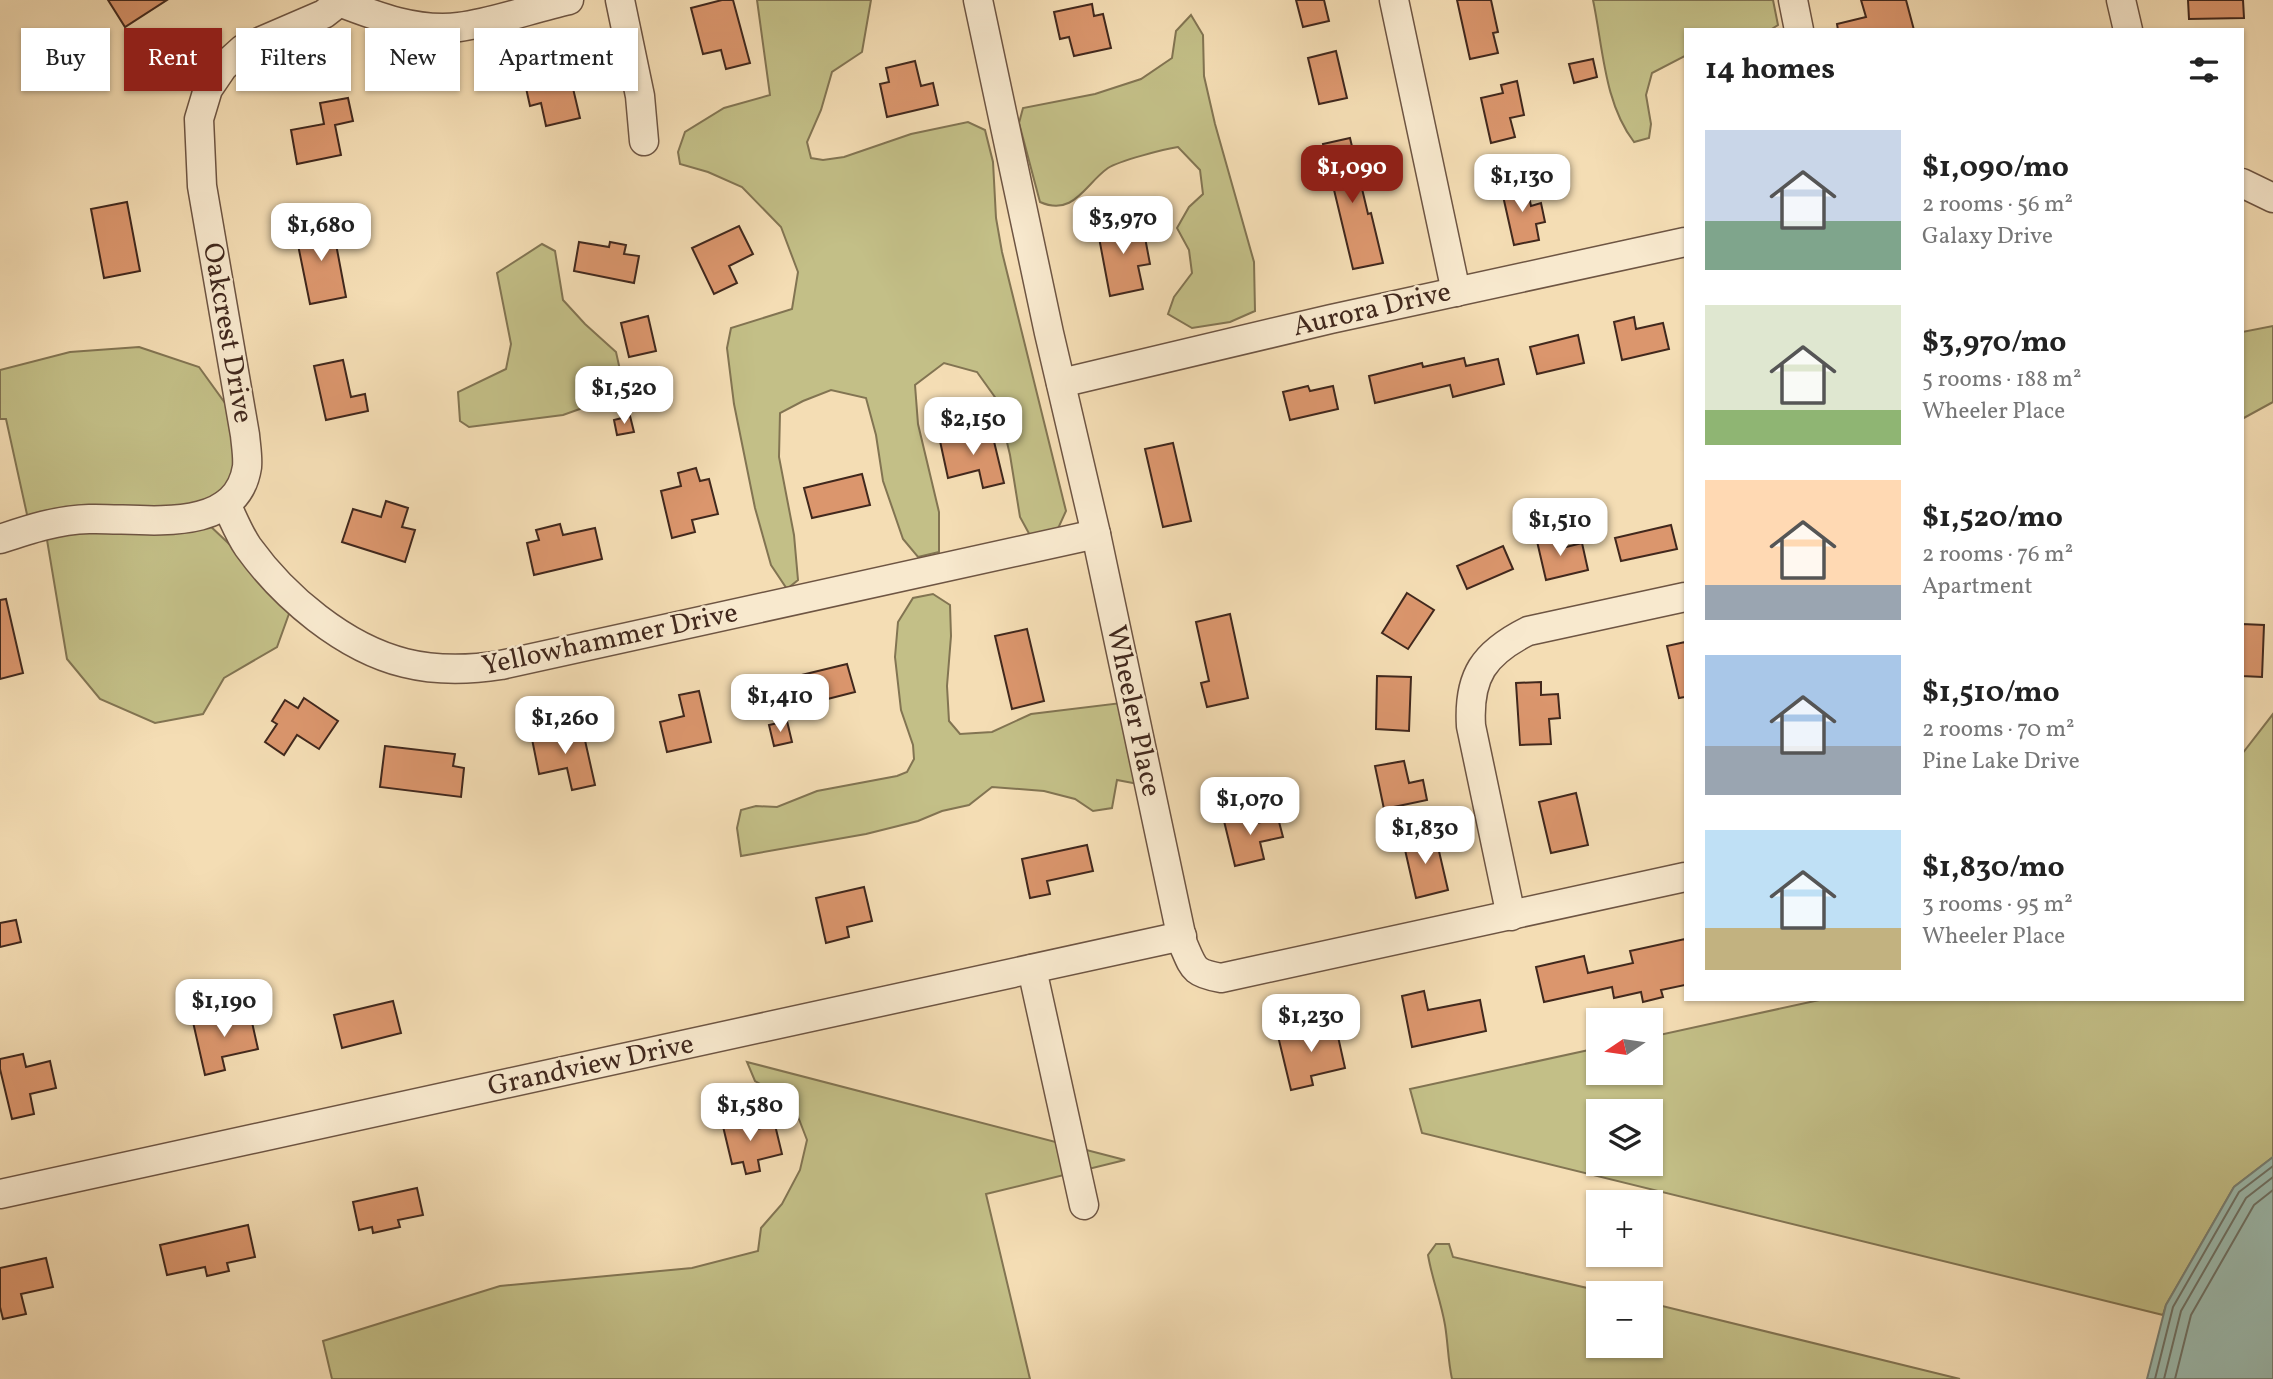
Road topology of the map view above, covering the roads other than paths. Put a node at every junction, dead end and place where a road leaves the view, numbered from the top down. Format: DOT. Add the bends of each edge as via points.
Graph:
graph roads {
  1 [pos="569,0"];
  2 [pos="620,0"];
  3 [pos="978,0"];
  4 [pos="1394,0"];
  5 [pos="1793,0"];
  6 [pos="2121,0"];
  7 [pos="340,1"];
  8 [pos="1800,28"];
  9 [pos="2128,28"];
  10 [pos="644,141"];
  11 [pos="2244,184"];
  12 [pos="2273,198"];
  13 [pos="1684,242"];
  14 [pos="1456,292"];
  15 [pos="1060,383"];
  16 [pos="226,504"];
  17 [pos="1096,534"];
  18 [pos="0,539"];
  19 [pos="1684,597"];
  20 [pos="1684,877"];
  21 [pos="1511,916"];
  22 [pos="1182,936"];
  23 [pos="1032,969"];
  24 [pos="0,1194"];
  25 [pos="1084,1205"];
  1 -- 7 [label="street" via="459,27 383,19"];
  2 -- 10 [label="street" via="640,96"];
  3 -- 15 [label="street, Wheeler Place"];
  4 -- 14 [label="street"];
  5 -- 8 [label="street"];
  6 -- 9 [label="street"];
  7 -- 16 [label="street, Oakcrest Drive" via="324,14 243,49 222,67 208,89 199,118 202,186 246,435 244,480"];
  11 -- 12 [label="street"];
  13 -- 14 [label="street, Aurora Drive"];
  14 -- 15 [label="street, Aurora Drive"];
  15 -- 17 [label="street, Wheeler Place"];
  16 -- 17 [label="street, Yellowhammer Drive" via="247,545 266,569 340,635 403,662 454,669 501,665"];
  16 -- 18 [label="street" via="191,519 69,521"];
  17 -- 22 [label="street, Wheeler Place"];
  19 -- 21 [label="street" via="1528,631 1506,642 1478,674 1469,703 1471,726"];
  20 -- 21 [label="street, Wheeler Place"];
  21 -- 22 [label="street, Wheeler Place" via="1221,978 1202,975 1192,965"];
  22 -- 23 [label="street, Grandview Drive"];
  23 -- 24 [label="street, Grandview Drive"];
  23 -- 25 [label="street"];
}
